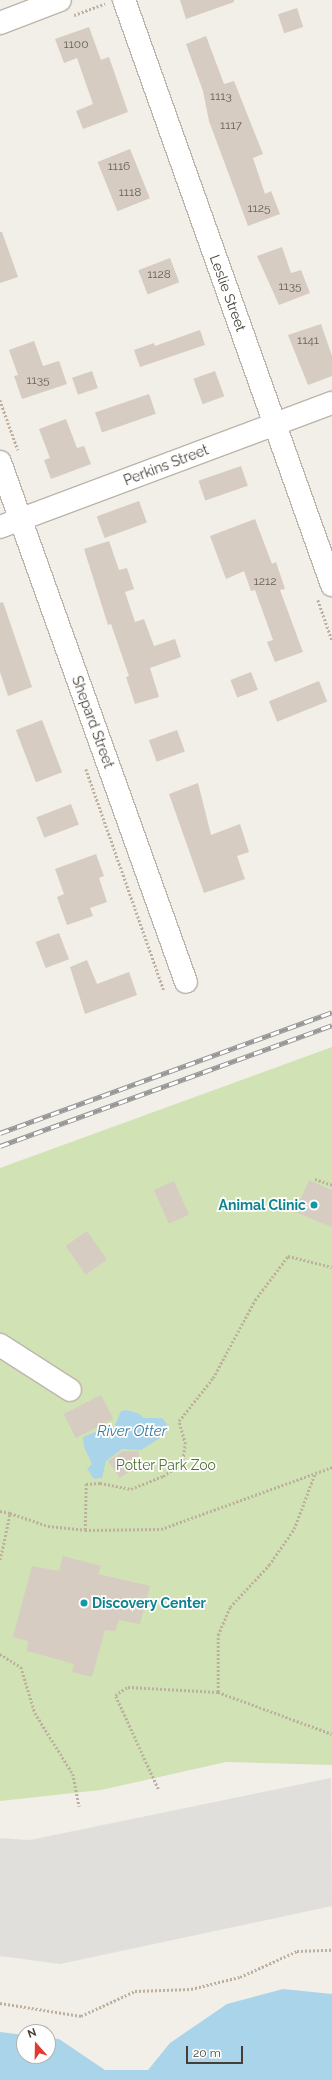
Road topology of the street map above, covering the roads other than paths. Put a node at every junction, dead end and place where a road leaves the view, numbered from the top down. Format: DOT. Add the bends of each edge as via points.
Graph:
graph roads {
  1 [pos="60,0"];
  2 [pos="124,0"];
  3 [pos="0,23"];
  4 [pos="332,403"];
  5 [pos="275,424"];
  6 [pos="0,462"];
  7 [pos="20,520"];
  8 [pos="0,527"];
  9 [pos="332,585"];
  10 [pos="186,982"];
  11 [pos="0,1345"];
  12 [pos="70,1390"];
  1 -- 3 [label="street"];
  2 -- 5 [label="street, Leslie Street"];
  4 -- 5 [label="street, Perkins Street"];
  5 -- 7 [label="street, Perkins Street"];
  5 -- 9 [label="street, Leslie Street"];
  6 -- 7 [label="street, Shepard Street"];
  7 -- 8 [label="street, Perkins Street"];
  7 -- 10 [label="street, Shepard Street"];
  11 -- 12 [label="street"];
}
